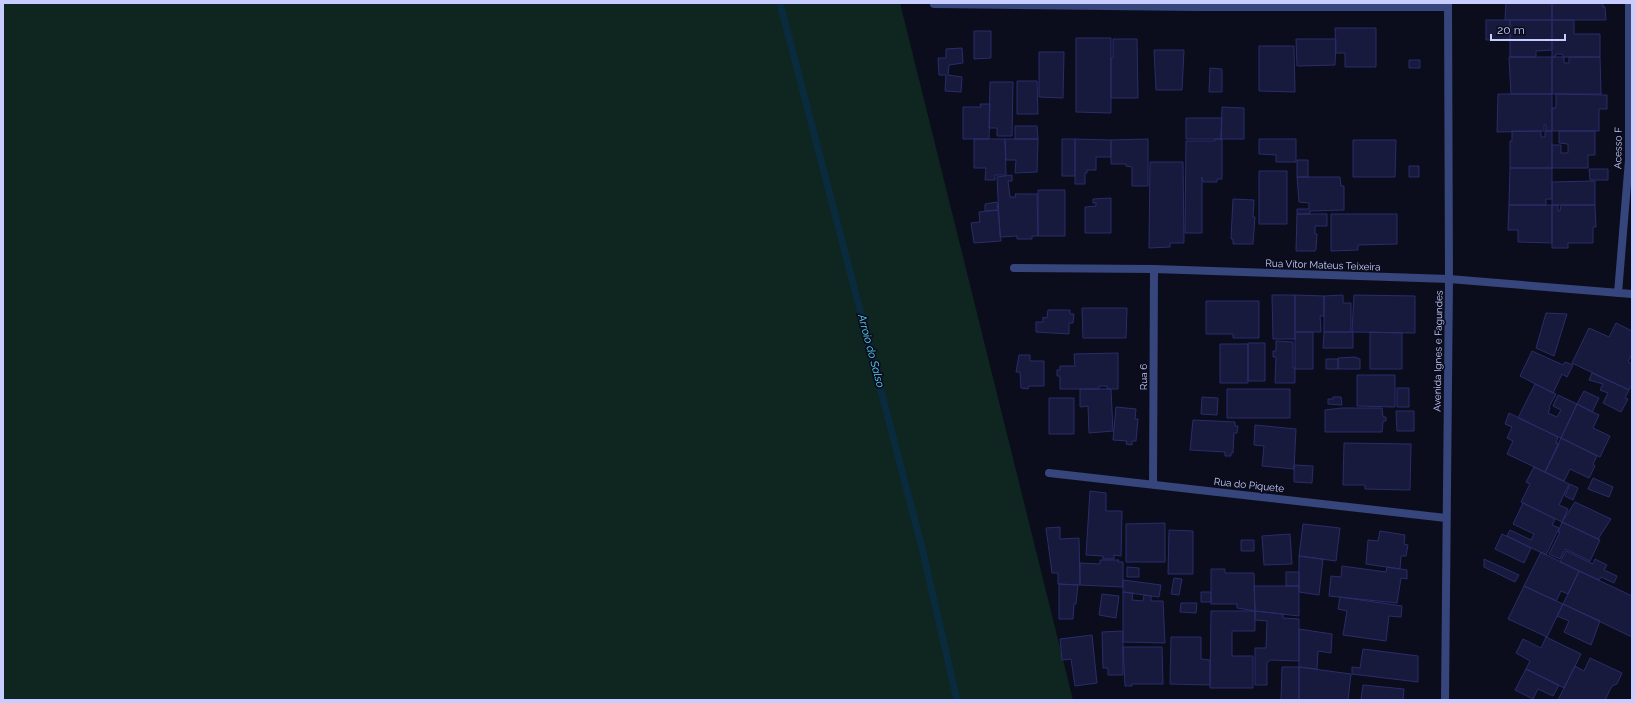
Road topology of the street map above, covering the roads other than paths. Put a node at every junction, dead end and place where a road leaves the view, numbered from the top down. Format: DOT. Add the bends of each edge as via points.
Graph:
graph roads {
  1 [pos="1629,3"];
  2 [pos="934,4"];
  3 [pos="1448,5"];
  4 [pos="1630,158"];
  5 [pos="1014,268"];
  6 [pos="1154,269"];
  7 [pos="1449,279"];
  8 [pos="1618,293"];
  9 [pos="1632,294"];
  10 [pos="1049,474"];
  11 [pos="1153,484"];
  12 [pos="1446,518"];
  13 [pos="1445,700"];
  1 -- 4 [label="street, Acesso F"];
  2 -- 3 [label="street" via="1196,7"];
  3 -- 7 [label="street, Avenida Ignes e Fagundes"];
  4 -- 8 [label="street, Acesso F"];
  5 -- 6 [label="street, Rua Vítor Mateus Teixeira"];
  6 -- 7 [label="street, Rua Vítor Mateus Teixeira"];
  6 -- 11 [label="street, Rua 6"];
  7 -- 8 [label="street, Rua Vítor Mateus Teixeira"];
  7 -- 12 [label="street, Avenida Ignes e Fagundes"];
  8 -- 9 [label="street, Rua Vítor Mateus Teixeira"];
  10 -- 11 [label="street, Rua do Piquete"];
  11 -- 12 [label="street, Rua do Piquete"];
  12 -- 13 [label="street, Avenida Ignes e Fagundes"];
}
